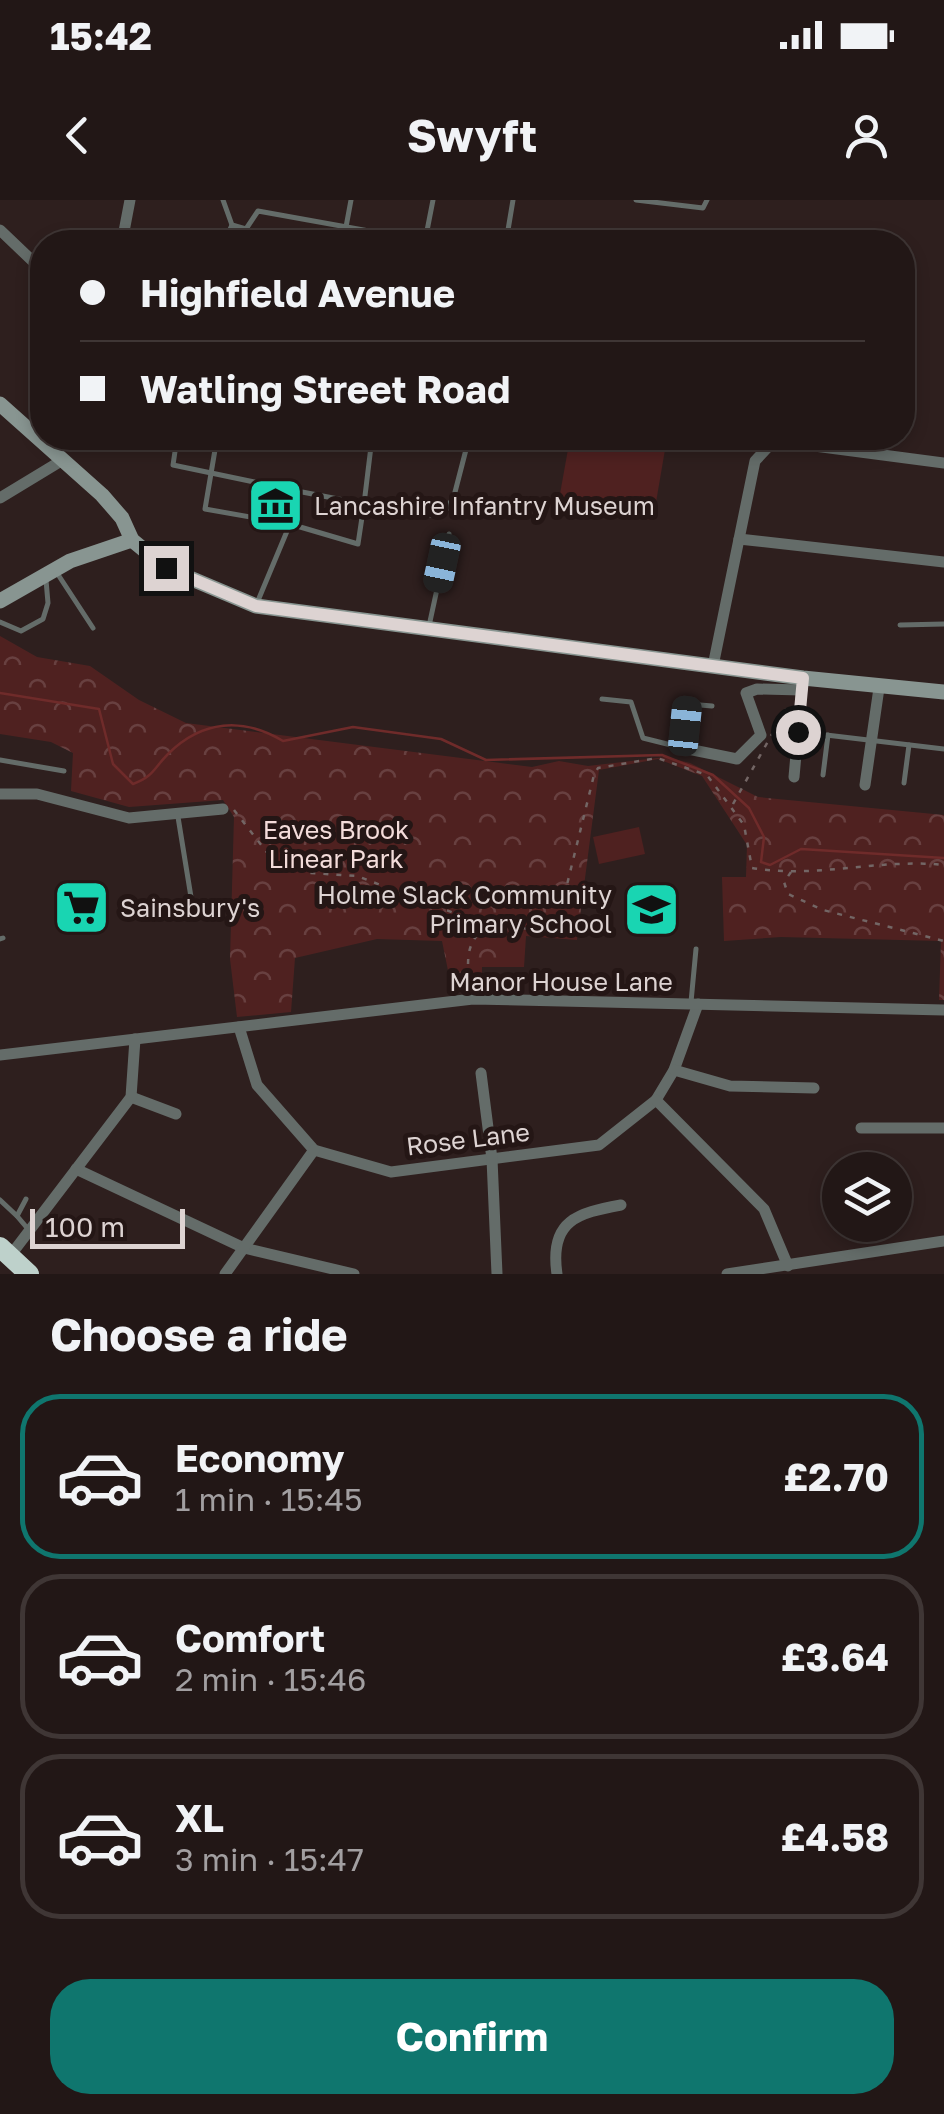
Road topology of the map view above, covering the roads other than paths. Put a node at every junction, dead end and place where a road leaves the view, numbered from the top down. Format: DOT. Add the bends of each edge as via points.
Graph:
graph roads {
  1 [pos="223,200"];
  2 [pos="260,200"];
  3 [pos="351,200"];
  4 [pos="433,200"];
  5 [pos="513,200"];
  6 [pos="636,200"];
  7 [pos="707,200"];
  8 [pos="128,202"];
  9 [pos="258,212"];
  10 [pos="232,225"];
  11 [pos="346,227"];
  12 [pos="246,229"];
  13 [pos="0,230"];
  14 [pos="124,230"];
  15 [pos="230,230"];
  16 [pos="362,230"];
  17 [pos="429,230"];
  18 [pos="508,230"];
  19 [pos="30,259"];
  20 [pos="0,404"];
  21 [pos="30,429"];
  22 [pos="52,450"];
  23 [pos="175,450"];
  24 [pos="215,450"];
  25 [pos="371,450"];
  26 [pos="466,450"];
  27 [pos="768,450"];
  28 [pos="826,450"];
  29 [pos="62,461"];
  30 [pos="944,464"];
  31 [pos="211,472"];
  32 [pos="297,491"];
  33 [pos="0,498"];
  34 [pos="364,504"];
  35 [pos="290,524"];
  36 [pos="449,534"];
  37 [pos="740,539"];
  38 [pos="132,540"];
  39 [pos="944,562"];
  40 [pos="51,573"];
  41 [pos="0,601"];
  42 [pos="256,606"];
  43 [pos="0,622"];
  44 [pos="944,624"];
  45 [pos="900,625"];
  46 [pos="93,628"];
  47 [pos="429,629"];
  48 [pos="713,666"];
  49 [pos="802,684"];
  50 [pos="879,688"];
  51 [pos="944,692"];
  52 [pos="602,699"];
  53 [pos="712,706"];
  54 [pos="798,732"];
  55 [pos="828,736"];
  56 [pos="872,740"];
  57 [pos="909,745"];
  58 [pos="683,748"];
  59 [pos="944,749"];
  60 [pos="0,760"];
  61 [pos="64,770"];
  62 [pos="823,775"];
  63 [pos="794,777"];
  64 [pos="904,783"];
  65 [pos="865,785"];
  66 [pos="0,794"];
  67 [pos="224,810"];
  68 [pos="178,816"];
  69 [pos="191,897"];
  70 [pos="696,949"];
  71 [pos="694,1005"];
  72 [pos="944,1010"];
  73 [pos="239,1027"];
  74 [pos="135,1039"];
  75 [pos="0,1055"];
  76 [pos="674,1070"];
  77 [pos="482,1073"];
  78 [pos="814,1088"];
  79 [pos="130,1097"];
  80 [pos="656,1100"];
  81 [pos="176,1114"];
  82 [pos="861,1128"];
  83 [pos="944,1128"];
  84 [pos="314,1150"];
  85 [pos="492,1159"];
  86 [pos="76,1169"];
  87 [pos="26,1199"];
  88 [pos="0,1200"];
  89 [pos="620,1205"];
  90 [pos="17,1216"];
  91 [pos="30,1230"];
  92 [pos="944,1241"];
  93 [pos="244,1248"];
  94 [pos="5,1251"];
  95 [pos="788,1266"];
  96 [pos="30,1274"];
  97 [pos="225,1274"];
  98 [pos="354,1274"];
  99 [pos="497,1274"];
  100 [pos="556,1274"];
  101 [pos="727,1274"];
  1 -- 10 [label="lane"];
  2 -- 9 [label="lane"];
  3 -- 11 [label="lane"];
  4 -- 17 [label="lane"];
  5 -- 18 [label="lane"];
  6 -- 7 [label="lane" via="703,208"];
  8 -- 14 [label="street"];
  9 -- 11 [label="lane"];
  9 -- 12 [label="lane"];
  10 -- 12 [label="lane"];
  10 -- 15 [label="lane"];
  11 -- 16 [label="lane"];
  13 -- 19 [label="street"];
  20 -- 21 [label="main road"];
  22 -- 29 [label="main road"];
  23 -- 31 [label="lane" via="172,465"];
  24 -- 31 [label="lane"];
  25 -- 34 [label="lane"];
  26 -- 34 [label="lane" via="443,515 402,515"];
  27 -- 37 [label="street" via="755,462"];
  28 -- 30 [label="street"];
  29 -- 33 [label="street"];
  29 -- 38 [label="main road" via="102,495"];
  31 -- 32 [label="lane"];
  31 -- 35 [label="lane" via="206,510"];
  32 -- 34 [label="lane"];
  32 -- 35 [label="lane"];
  34 -- 35 [label="lane" via="358,544"];
  35 -- 42 [label="lane"];
  36 -- 47 [label="lane"];
  37 -- 39 [label="street"];
  37 -- 48 [label="street"];
  38 -- 40 [label="main road"];
  38 -- 42 [label="main road" via="166,568"];
  40 -- 41 [label="main road"];
  40 -- 43 [label="lane" via="43,619 20,632"];
  40 -- 46 [label="lane"];
  42 -- 47 [label="main road"];
  44 -- 45 [label="lane"];
  47 -- 48 [label="main road"];
  48 -- 49 [label="main road"];
  49 -- 50 [label="main road"];
  49 -- 54 [label="street"];
  49 -- 58 [label="street" via="746,693 761,734 737,759"];
  50 -- 51 [label="main road"];
  50 -- 56 [label="street"];
  52 -- 58 [label="lane" via="631,702 642,738"];
  53 -- 58 [label="lane" via="688,704"];
  54 -- 55 [label="lane"];
  54 -- 63 [label="street"];
  55 -- 56 [label="lane"];
  55 -- 62 [label="lane"];
  56 -- 57 [label="lane"];
  56 -- 65 [label="street"];
  57 -- 59 [label="lane"];
  57 -- 64 [label="lane"];
  60 -- 61 [label="lane"];
  66 -- 68 [label="street" via="37,794 129,818"];
  67 -- 68 [label="street"];
  68 -- 69 [label="lane"];
  70 -- 71 [label="lane"];
  71 -- 72 [label="street, Manor House Lane"];
  71 -- 73 [label="street, Manor House Lane" via="473,999"];
  71 -- 76 [label="street, Rose Lane"];
  73 -- 74 [label="street, Manor House Lane"];
  73 -- 84 [label="street" via="257,1085"];
  74 -- 75 [label="street, Manor House Lane"];
  74 -- 79 [label="street"];
  76 -- 78 [label="street" via="730,1086"];
  76 -- 80 [label="street, Rose Lane"];
  77 -- 85 [label="street"];
  79 -- 81 [label="street"];
  79 -- 86 [label="street"];
  80 -- 85 [label="street, Rose Lane" via="599,1145"];
  80 -- 95 [label="street" via="764,1209"];
  82 -- 83 [label="street"];
  84 -- 85 [label="street, Rose Lane" via="391,1172"];
  84 -- 93 [label="street"];
  85 -- 99 [label="street"];
  86 -- 91 [label="street"];
  86 -- 93 [label="street"];
  87 -- 90 [label="lane"];
  88 -- 90 [label="lane"];
  89 -- 100 [label="street" via="577,1214 563,1229"];
  90 -- 91 [label="lane"];
  91 -- 94 [label="street"];
  92 -- 95 [label="street"];
  93 -- 97 [label="street"];
  93 -- 98 [label="street"];
  94 -- 96 [label="highway"];
  95 -- 101 [label="street"];
}
